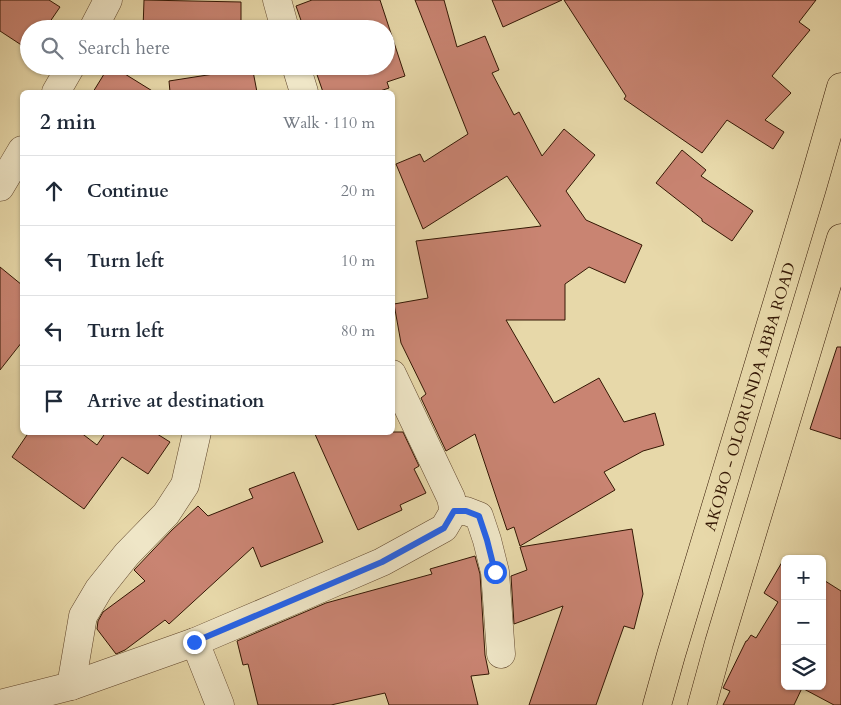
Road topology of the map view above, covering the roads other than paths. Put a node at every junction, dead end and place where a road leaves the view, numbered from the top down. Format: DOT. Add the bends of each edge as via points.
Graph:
graph roads {
  1 [pos="108,0"];
  2 [pos="277,0"];
  3 [pos="98,20"];
  4 [pos="283,20"];
  5 [pos="66,75"];
  6 [pos="299,75"];
  7 [pos="841,86"];
  8 [pos="57,90"];
  9 [pos="303,90"];
  10 [pos="20,156"];
  11 [pos="9,188"];
  12 [pos="841,238"];
  13 [pos="395,380"];
  14 [pos="196,435"];
  15 [pos="454,511"];
  16 [pos="194,642"];
  17 [pos="501,654"];
  18 [pos="71,686"];
  19 [pos="0,704"];
  20 [pos="220,705"];
  21 [pos="657,705"];
  22 [pos="702,705"];
  1 -- 3 [label="street"];
  2 -- 4 [label="street"];
  5 -- 8 [label="street"];
  6 -- 9 [label="street"];
  7 -- 21 [label="main road, AKOBO - OLORUNDA ABBA ROAD"];
  10 -- 11 [label="street"];
  12 -- 22 [label="main road"];
  13 -- 15 [label="street" via="451,498"];
  14 -- 18 [label="street" via="185,486 166,514 126,554 83,616"];
  15 -- 16 [label="street" via="444,528 382,562"];
  15 -- 17 [label="street" via="479,516 487,540 495,572"];
  16 -- 18 [label="street"];
  16 -- 20 [label="street"];
  18 -- 19 [label="street"];
}
